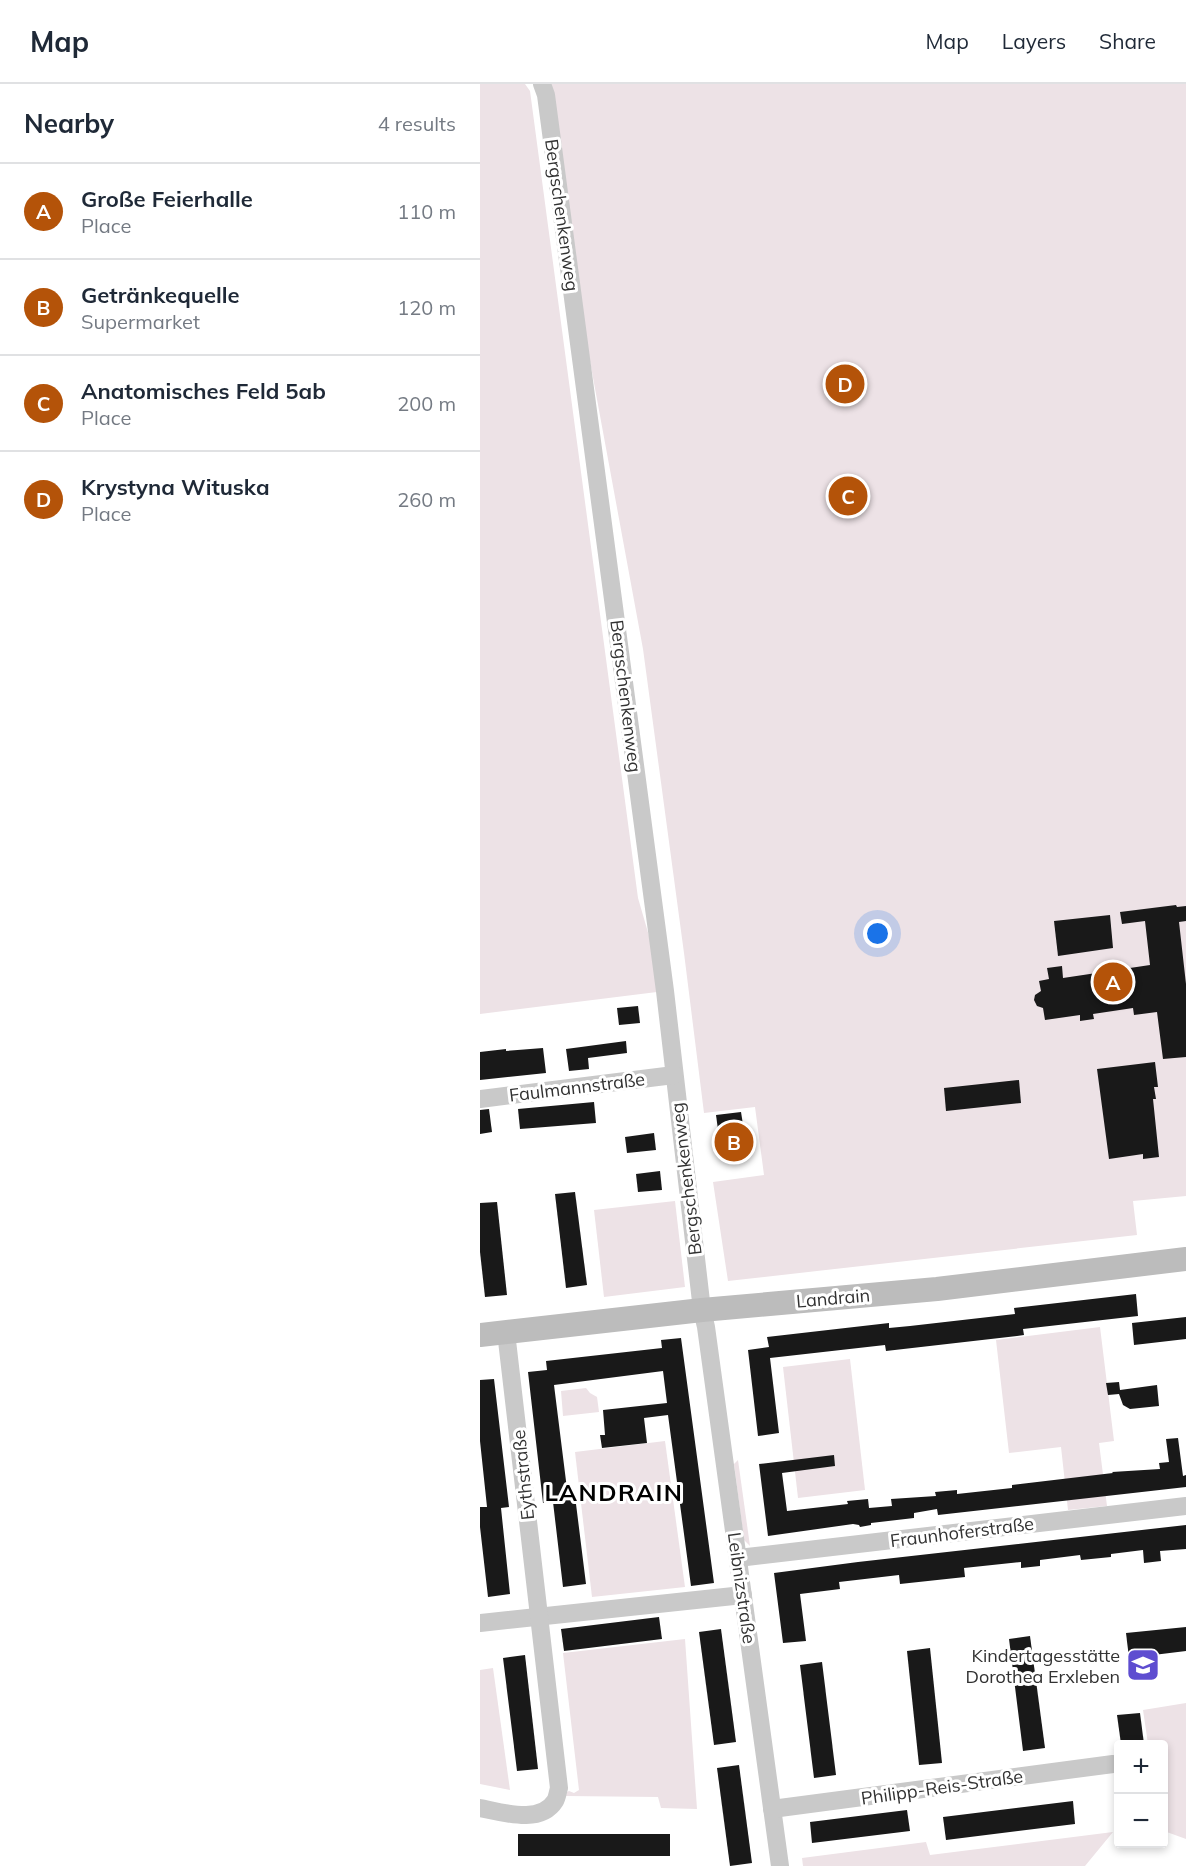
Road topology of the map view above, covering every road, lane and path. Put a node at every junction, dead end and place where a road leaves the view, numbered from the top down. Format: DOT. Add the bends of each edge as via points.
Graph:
graph roads {
  1 [pos="544,85"];
  2 [pos="674,1075"];
  3 [pos="480,1098"];
  4 [pos="1186,1259"];
  5 [pos="702,1310"];
  6 [pos="506,1332"];
  7 [pos="480,1335"];
  8 [pos="1186,1506"];
  9 [pos="738,1558"];
  10 [pos="742,1595"];
  11 [pos="539,1618"];
  12 [pos="480,1623"];
  13 [pos="1113,1764"];
  14 [pos="480,1808"];
  15 [pos="772,1809"];
  16 [pos="780,1866"];
  1 -- 2 [label="street, Bergschenkenweg"];
  2 -- 3 [label="street, Faulmannstraße"];
  2 -- 5 [label="street, Bergschenkenweg"];
  4 -- 5 [label="street, Landrain" via="937,1289"];
  5 -- 6 [label="street, Landrain"];
  5 -- 9 [label="street, Leibnizstraße"];
  6 -- 7 [label="street, Landrain"];
  6 -- 11 [label="street, Eythstraße"];
  8 -- 9 [label="street, Fraunhoferstraße"];
  9 -- 10 [label="street, Leibnizstraße"];
  10 -- 11 [label="street"];
  10 -- 15 [label="street, Leibnizstraße"];
  11 -- 12 [label="street"];
  11 -- 14 [label="street, Eythstraße" via="559,1788 555,1801 541,1813 523,1815"];
  13 -- 15 [label="street, Philipp-Reis-Straße"];
  15 -- 16 [label="street, Leibnizstraße"];
}
